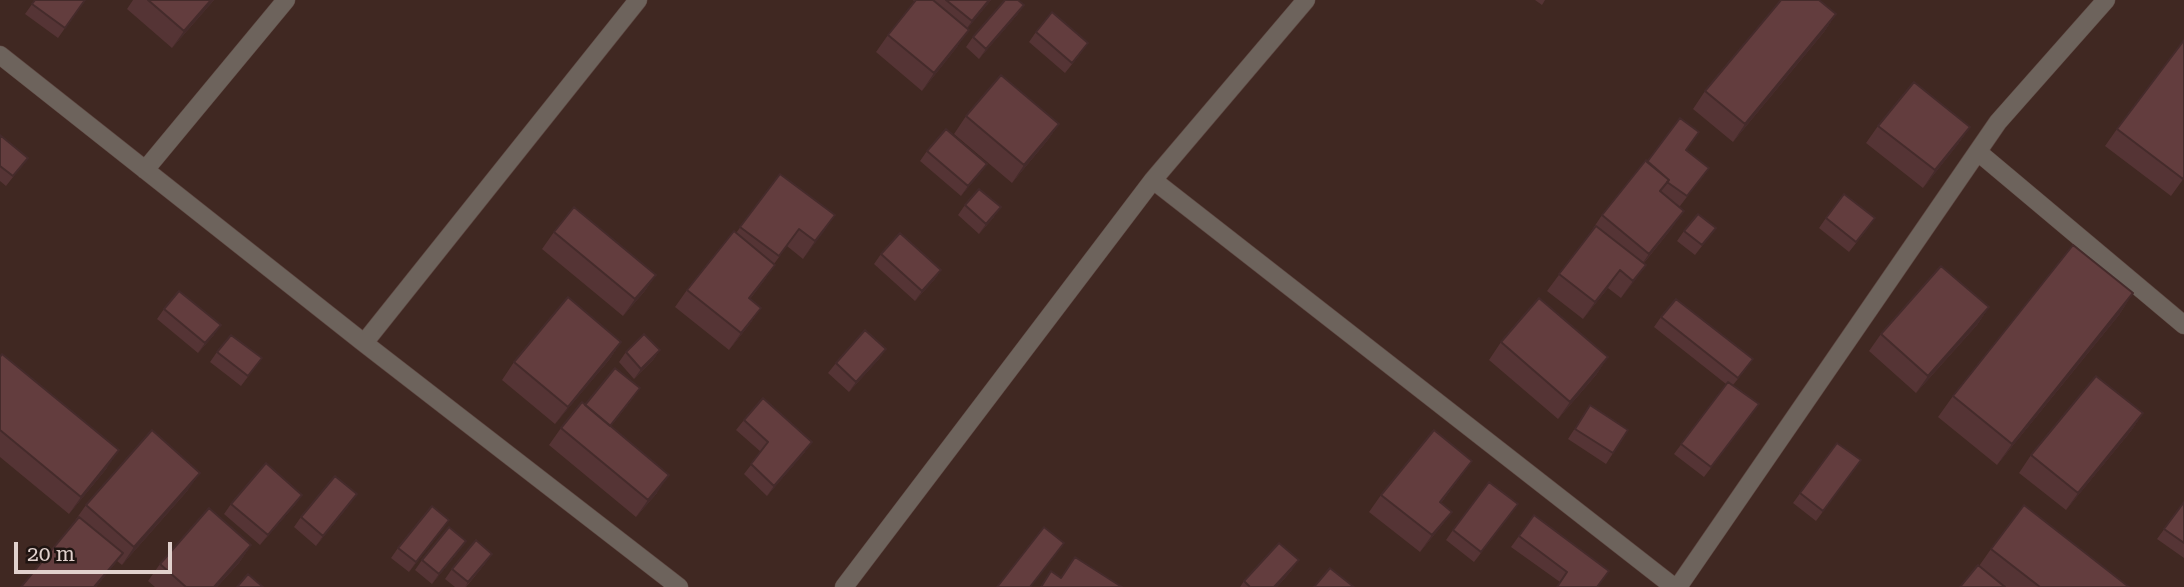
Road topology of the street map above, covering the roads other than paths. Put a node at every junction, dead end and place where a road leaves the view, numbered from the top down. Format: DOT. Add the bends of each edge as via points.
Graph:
graph roads {
  1 [pos="286,0"];
  2 [pos="638,0"];
  3 [pos="1306,0"];
  4 [pos="2106,0"];
  5 [pos="0,55"];
  6 [pos="1978,152"];
  7 [pos="145,170"];
  8 [pos="1153,180"];
  9 [pos="2184,325"];
  10 [pos="364,343"];
  11 [pos="679,587"];
  12 [pos="844,587"];
  13 [pos="1676,587"];
  1 -- 7 [label="street"];
  2 -- 10 [label="street"];
  3 -- 8 [label="street"];
  4 -- 6 [label="street" via="1998,122"];
  5 -- 7 [label="street"];
  6 -- 9 [label="street"];
  6 -- 13 [label="street"];
  7 -- 10 [label="street"];
  8 -- 12 [label="street"];
  8 -- 13 [label="street"];
  10 -- 11 [label="street"];
}
